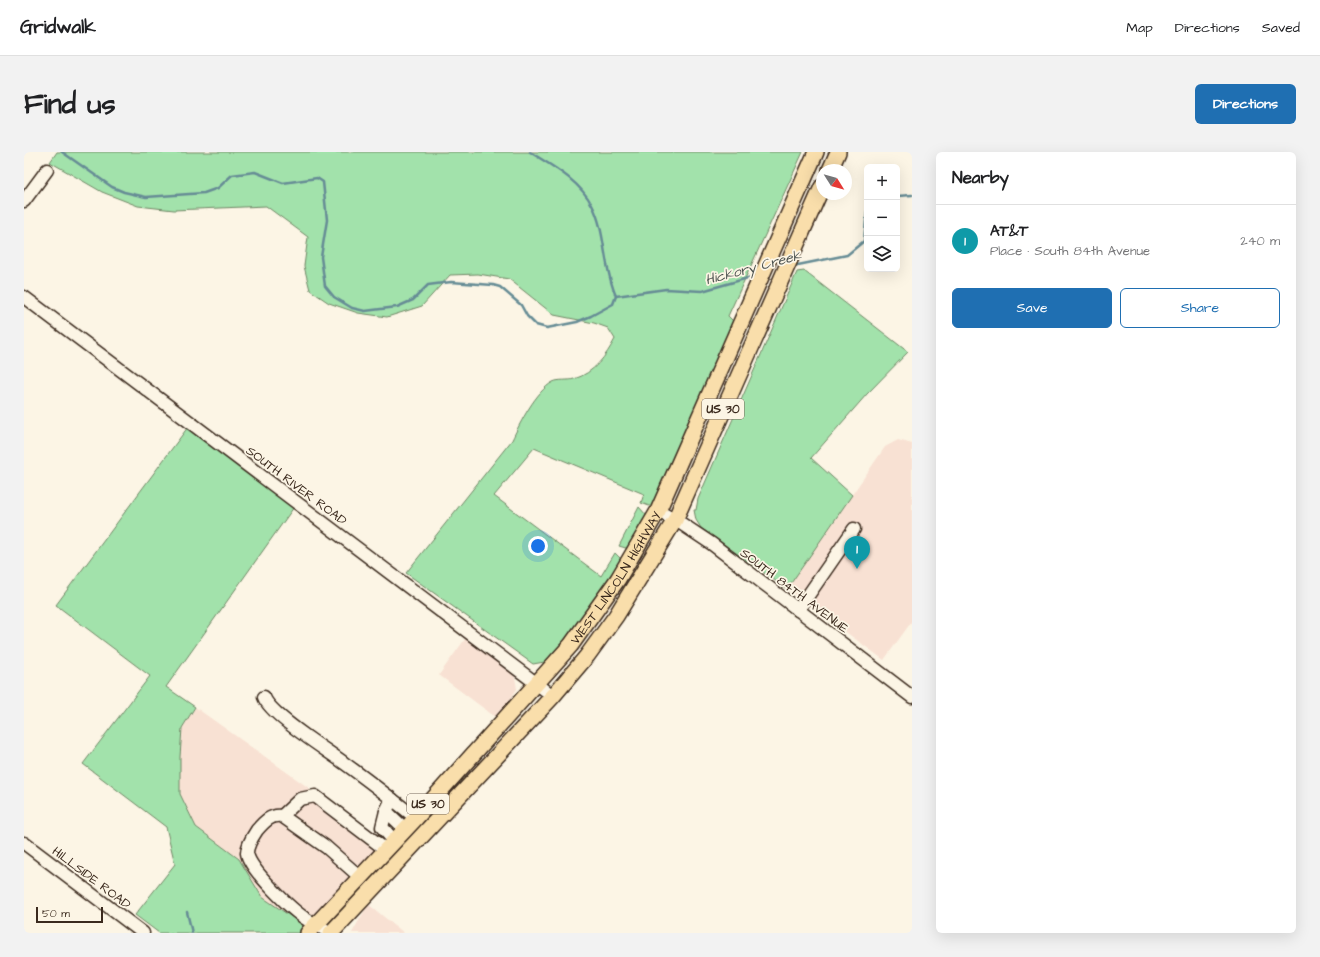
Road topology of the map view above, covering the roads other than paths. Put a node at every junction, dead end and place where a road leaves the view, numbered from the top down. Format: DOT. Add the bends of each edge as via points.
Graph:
graph roads {
  1 [pos="816,152"];
  2 [pos="838,152"];
  3 [pos="833,164"];
  4 [pos="47,170"];
  5 [pos="817,200"];
  6 [pos="24,202"];
  7 [pos="24,297"];
  8 [pos="658,511"];
  9 [pos="675,520"];
  10 [pos="854,529"];
  11 [pos="798,610"];
  12 [pos="537,684"];
  13 [pos="553,696"];
  14 [pos="912,696"];
  15 [pos="264,697"];
  16 [pos="392,799"];
  17 [pos="386,811"];
  18 [pos="282,816"];
  19 [pos="410,823"];
  20 [pos="24,843"];
  21 [pos="390,845"];
  22 [pos="360,877"];
  23 [pos="313,928"];
  24 [pos="143,933"];
  25 [pos="331,933"];
  1 -- 8 [label="main road, WEST LINCOLN HIGHWAY / US 30"];
  2 -- 3 [label="main road"];
  4 -- 6 [label="street"];
  5 -- 9 [label="main road, WEST LINCOLN HIGHWAY / US 30"];
  7 -- 12 [label="street, SOUTH RIVER ROAD"];
  8 -- 9 [label="street, SOUTH 84TH AVENUE"];
  8 -- 12 [label="main road, WEST LINCOLN HIGHWAY / US 30" via="600,606"];
  9 -- 11 [label="street, SOUTH 84TH AVENUE" via="712,544"];
  9 -- 13 [label="main road, WEST LINCOLN HIGHWAY / US 30" via="616,616"];
  10 -- 11 [label="street"];
  11 -- 14 [label="street, SOUTH 84TH AVENUE"];
  12 -- 13 [label="street, SOUTH RIVER ROAD"];
  12 -- 19 [label="main road, WEST LINCOLN HIGHWAY / US 30"];
  13 -- 25 [label="main road, WEST LINCOLN HIGHWAY / US 30"];
  15 -- 16 [label="street" via="270,706 305,735"];
  16 -- 17 [label="street"];
  16 -- 19 [label="street"];
  17 -- 19 [label="street"];
  17 -- 21 [label="street" via="382,827"];
  18 -- 21 [label="street" via="300,799 315,796"];
  18 -- 22 [label="street" via="326,847"];
  18 -- 23 [label="street" via="271,817 256,831 247,853 265,882 306,918"];
  19 -- 21 [label="main road, WEST LINCOLN HIGHWAY / US 30"];
  20 -- 24 [label="street, HILLSIDE ROAD"];
  21 -- 22 [label="main road, WEST LINCOLN HIGHWAY / US 30"];
  22 -- 23 [label="main road, WEST LINCOLN HIGHWAY / US 30"];
  23 -- 25 [label="street"];
}
